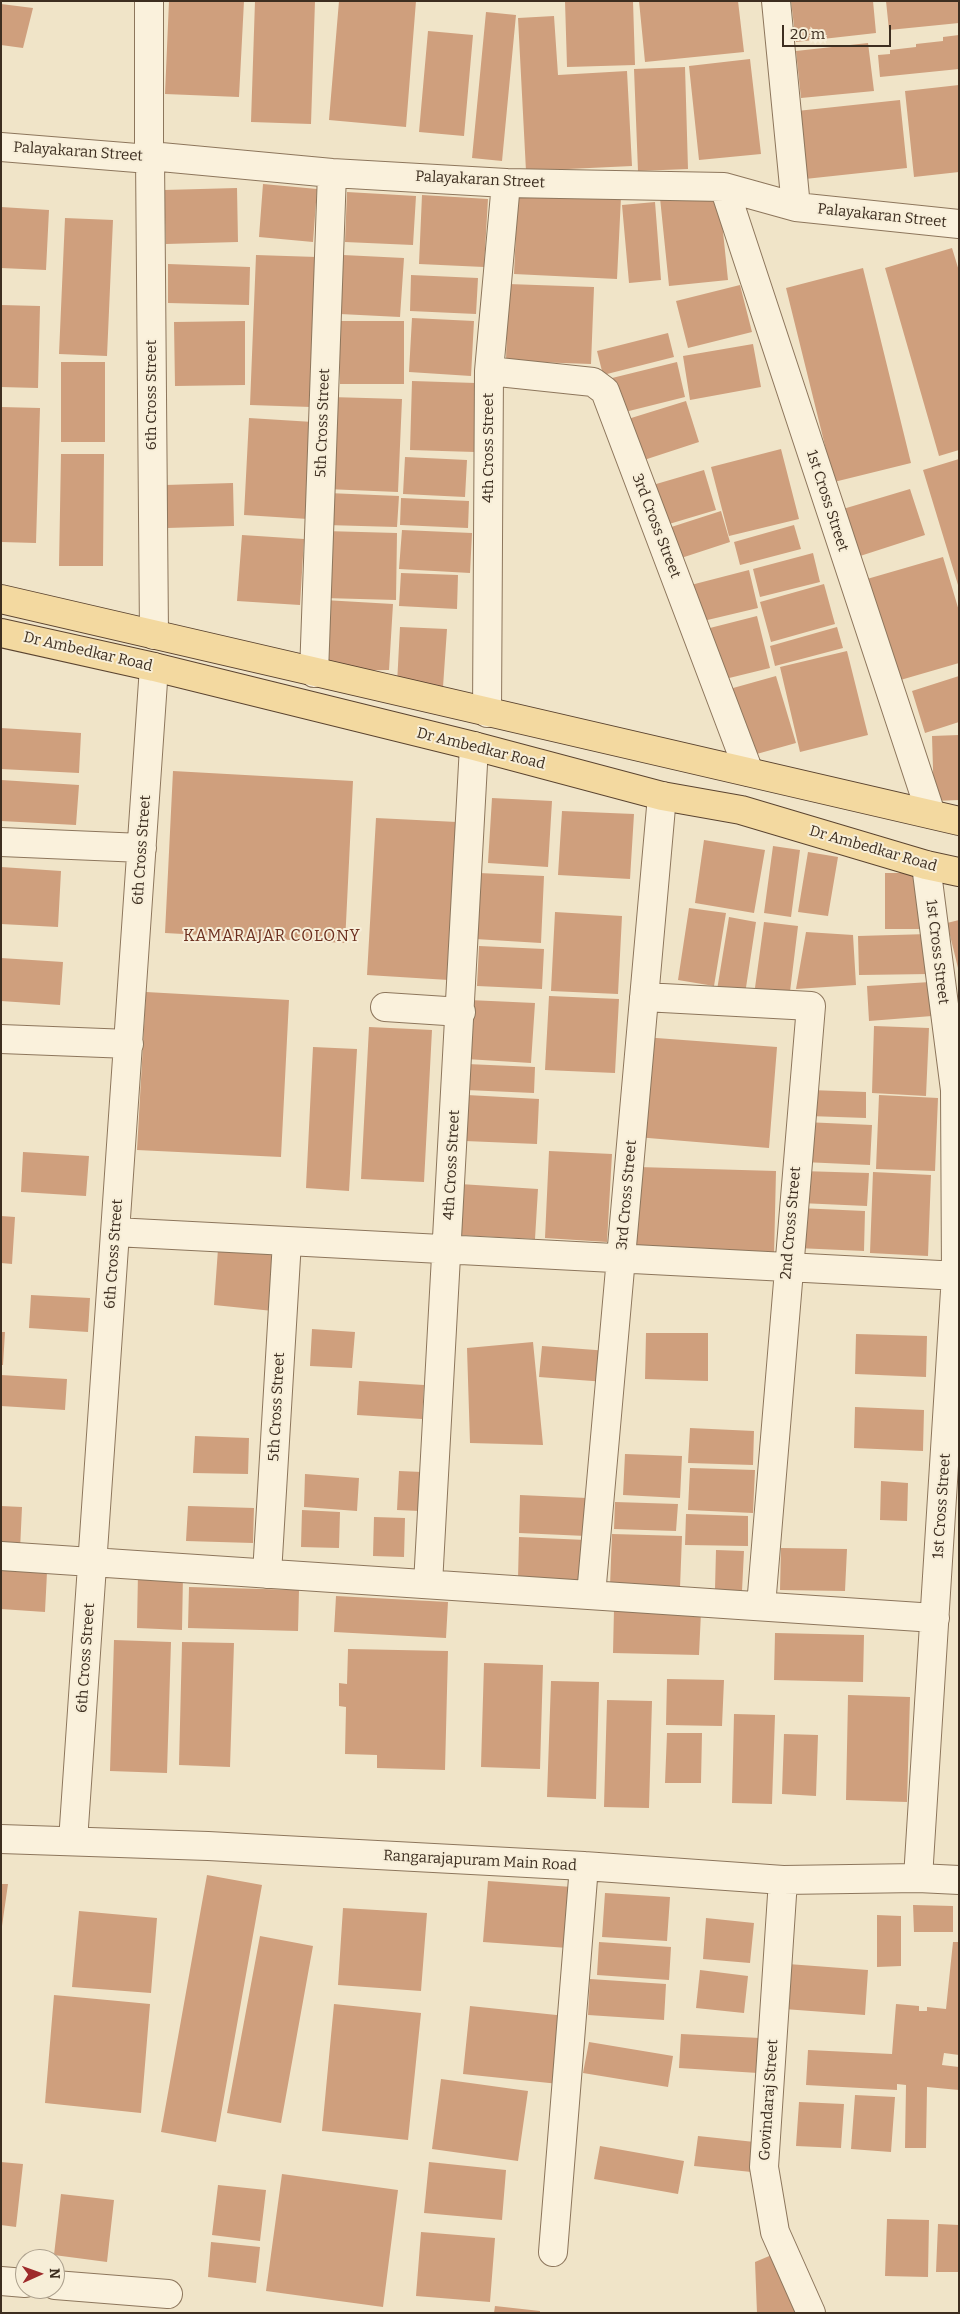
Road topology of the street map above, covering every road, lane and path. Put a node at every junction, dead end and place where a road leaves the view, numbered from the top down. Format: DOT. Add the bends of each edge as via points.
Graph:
graph roads {
  1 [pos="148,1"];
  2 [pos="776,1"];
  3 [pos="1,147"];
  4 [pos="150,158"];
  5 [pos="332,173"];
  6 [pos="506,182"];
  7 [pos="724,187"];
  8 [pos="796,206"];
  9 [pos="959,224"];
  10 [pos="489,371"];
  11 [pos="1,599"];
  12 [pos="1,633"];
  13 [pos="154,635"];
  14 [pos="154,667"];
  15 [pos="314,673"];
  16 [pos="487,713"];
  17 [pos="474,746"];
  18 [pos="749,772"];
  19 [pos="662,796"];
  20 [pos="931,814"];
  21 [pos="959,821"];
  22 [pos="1,842"];
  23 [pos="142,848"];
  24 [pos="926,865"];
  25 [pos="959,872"];
  26 [pos="644,997"];
  27 [pos="385,1007"];
  28 [pos="460,1012"];
  29 [pos="1,1039"];
  30 [pos="129,1044"];
  31 [pos="115,1232"];
  32 [pos="287,1241"];
  33 [pos="448,1250"];
  34 [pos="621,1258"];
  35 [pos="787,1266"];
  36 [pos="958,1276"];
  37 [pos="1,1556"];
  38 [pos="92,1562"];
  39 [pos="267,1574"];
  40 [pos="428,1584"];
  41 [pos="591,1595"];
  42 [pos="761,1606"];
  43 [pos="935,1618"];
  44 [pos="1,1840"];
  45 [pos="73,1841"];
  46 [pos="584,1866"];
  47 [pos="918,1878"];
  48 [pos="783,1880"];
  49 [pos="959,1880"];
  50 [pos="553,2252"];
  51 [pos="1,2281"];
  52 [pos="15,2282"];
  53 [pos="65,2286"];
  54 [pos="168,2294"];
  55 [pos="811,2313"];
  1 -- 4 [label="street, 6th Cross Street"];
  2 -- 8 [label="street"];
  3 -- 4 [label="street, Palayakaran Street"];
  4 -- 5 [label="street, Palayakaran Street"];
  4 -- 13 [label="street, 6th Cross Street"];
  5 -- 6 [label="street, Palayakaran Street"];
  5 -- 15 [label="street, 5th Cross Street"];
  6 -- 7 [label="street, Palayakaran Street"];
  6 -- 10 [label="street, 4th Cross Street"];
  7 -- 8 [label="street, Palayakaran Street"];
  7 -- 20 [label="street, 1st Cross Street"];
  8 -- 9 [label="street, Palayakaran Street"];
  10 -- 16 [label="street, 4th Cross Street"];
  10 -- 18 [label="street, 3rd Cross Street" via="593,382 605,391"];
  11 -- 13 [label="main road, Dr Ambedkar Road"];
  12 -- 14 [label="main road, Dr Ambedkar Road"];
  13 -- 15 [label="main road, Dr Ambedkar Road"];
  14 -- 17 [label="main road, Dr Ambedkar Road"];
  14 -- 23 [label="street, 6th Cross Street"];
  15 -- 16 [label="main road, Dr Ambedkar Road"];
  16 -- 18 [label="main road, Dr Ambedkar Road"];
  17 -- 19 [label="main road, Dr Ambedkar Road"];
  17 -- 28 [label="street, 4th Cross Street"];
  18 -- 20 [label="main road, Dr Ambedkar Road"];
  19 -- 24 [label="main road, Dr Ambedkar Road" via="741,810"];
  19 -- 26 [label="street, 3rd Cross Street"];
  20 -- 21 [label="main road, Dr Ambedkar Road"];
  22 -- 23 [label="street"];
  23 -- 30 [label="street, 6th Cross Street"];
  24 -- 25 [label="main road, Dr Ambedkar Road"];
  24 -- 36 [label="street, 1st Cross Street" via="955,1090"];
  26 -- 34 [label="street, 3rd Cross Street"];
  26 -- 35 [label="street, 2nd Cross Street" via="811,1006"];
  27 -- 28 [label="street"];
  28 -- 33 [label="street, 4th Cross Street"];
  29 -- 30 [label="street"];
  30 -- 31 [label="street, 6th Cross Street"];
  31 -- 32 [label="street"];
  31 -- 38 [label="street, 6th Cross Street"];
  32 -- 33 [label="street"];
  32 -- 39 [label="street, 5th Cross Street"];
  33 -- 34 [label="street"];
  33 -- 40 [label="street, 4th Cross Street"];
  34 -- 35 [label="street"];
  34 -- 41 [label="street, 3rd Cross Street"];
  35 -- 36 [label="street"];
  35 -- 42 [label="street, 2nd Cross Street"];
  36 -- 43 [label="street, 1st Cross Street"];
  37 -- 38 [label="street"];
  38 -- 39 [label="street"];
  38 -- 45 [label="street, 6th Cross Street"];
  39 -- 40 [label="street"];
  40 -- 41 [label="street"];
  41 -- 42 [label="street"];
  42 -- 43 [label="street"];
  43 -- 47 [label="street, 1st Cross Street"];
  44 -- 45 [label="street, Rangarajapuram Main Road"];
  45 -- 46 [label="street, Rangarajapuram Main Road"];
  46 -- 48 [label="street, Rangarajapuram Main Road"];
  46 -- 50 [label="street"];
  47 -- 48 [label="street, Rangarajapuram Main Road"];
  47 -- 49 [label="street, Rangarajapuram Main Road"];
  48 -- 55 [label="street, Govindaraj Street" via="764,2167 775,2232"];
  51 -- 52 [label="street"];
  53 -- 54 [label="street"];
}
